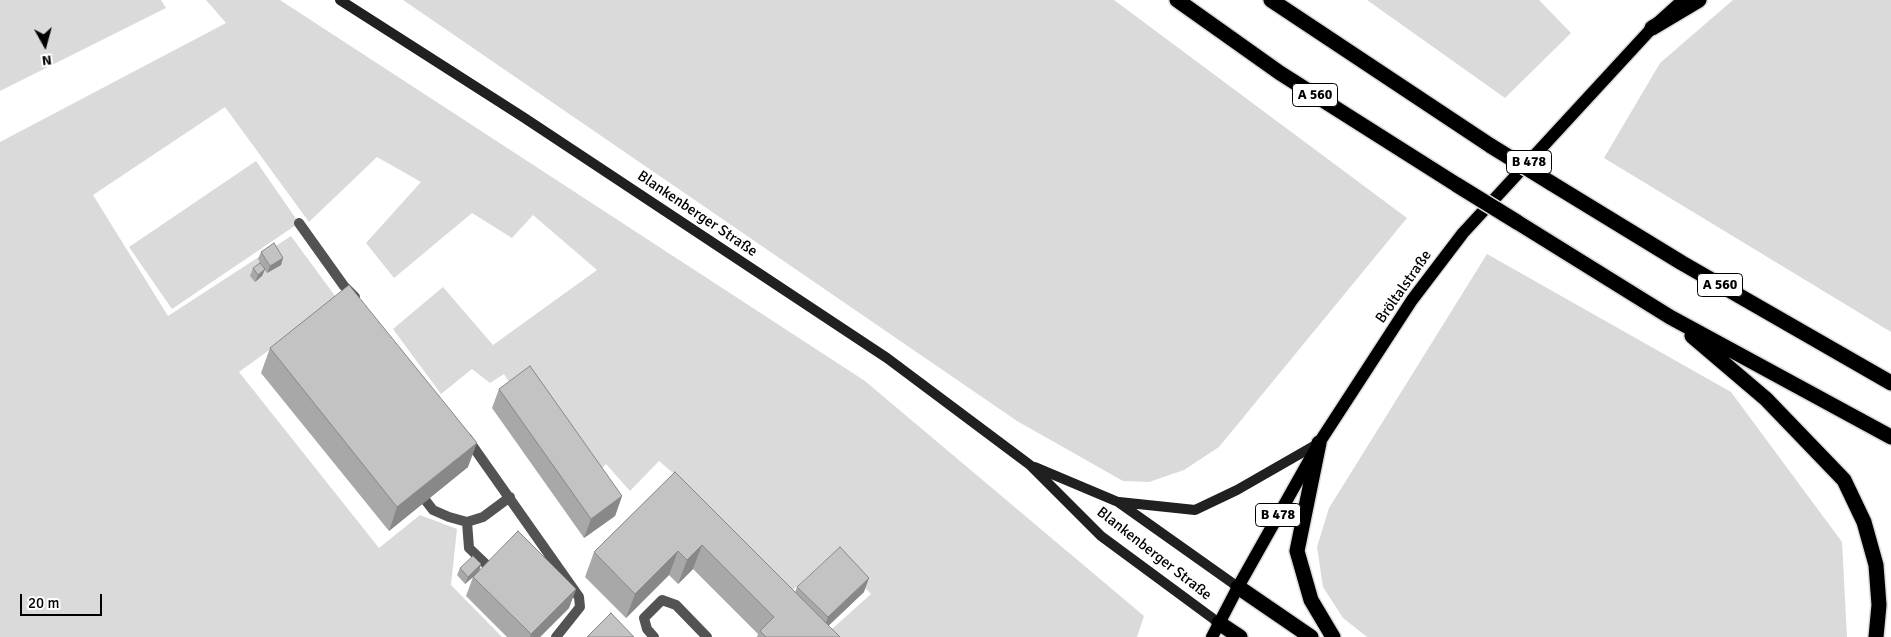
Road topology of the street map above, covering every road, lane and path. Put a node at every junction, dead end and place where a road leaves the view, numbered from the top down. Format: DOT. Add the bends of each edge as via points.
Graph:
graph roads {
  1 [pos="340,0"];
  2 [pos="1177,0"];
  3 [pos="1271,0"];
  4 [pos="1683,0"];
  5 [pos="1699,0"];
  6 [pos="1652,28"];
  7 [pos="299,223"];
  8 [pos="362,305"];
  9 [pos="1670,317"];
  10 [pos="1891,383"];
  11 [pos="460,429"];
  12 [pos="1891,436"];
  13 [pos="1319,443"];
  14 [pos="1030,465"];
  15 [pos="510,497"];
  16 [pos="426,501"];
  17 [pos="1118,502"];
  18 [pos="467,522"];
  19 [pos="492,570"];
  20 [pos="1238,588"];
  21 [pos="1219,623"];
  22 [pos="556,637"];
  23 [pos="654,637"];
  24 [pos="707,637"];
  25 [pos="1212,637"];
  26 [pos="1240,637"];
  27 [pos="1311,637"];
  28 [pos="1333,637"];
  29 [pos="1876,637"];
  1 -- 14 [label="street, Blankenberger Straße" via="886,358"];
  2 -- 9 [label="highway, A 560, bridge" via="1280,73"];
  3 -- 10 [label="highway, A 560, bridge" via="1491,146 1682,263"];
  4 -- 6 [label="main road, Bröltalstraße / B 478"];
  5 -- 6 [label="highway"];
  6 -- 13 [label="main road, Bröltalstraße / B 478" via="1463,233 1412,300"];
  7 -- 8 [label="lane" via="344,286"];
  9 -- 12 [label="highway, A 560"];
  9 -- 29 [label="highway" via="1766,399 1844,480 1864,522 1876,565 1879,605"];
  11 -- 15 [label="lane"];
  13 -- 17 [label="street" via="1195,510"];
  13 -- 20 [label="main road, Bröltalstraße / B 478"];
  13 -- 28 [label="highway" via="1297,550 1311,600"];
  14 -- 17 [label="street, Blankenberger Straße"];
  14 -- 21 [label="street, Blankenberger Straße" via="1101,536"];
  15 -- 18 [label="lane" via="483,517"];
  15 -- 22 [label="lane" via="581,602 578,612"];
  16 -- 18 [label="lane" via="433,510"];
  17 -- 20 [label="street, Blankenberger Straße"];
  18 -- 19 [label="lane" via="469,548"];
  20 -- 21 [label="main road, Bröltalstraße / B 478"];
  20 -- 27 [label="highway"];
  21 -- 25 [label="main road, Bröltalstraße / B 478"];
  21 -- 26 [label="highway"];
  23 -- 24 [label="lane" via="644,618 662,600 676,605"];
}
